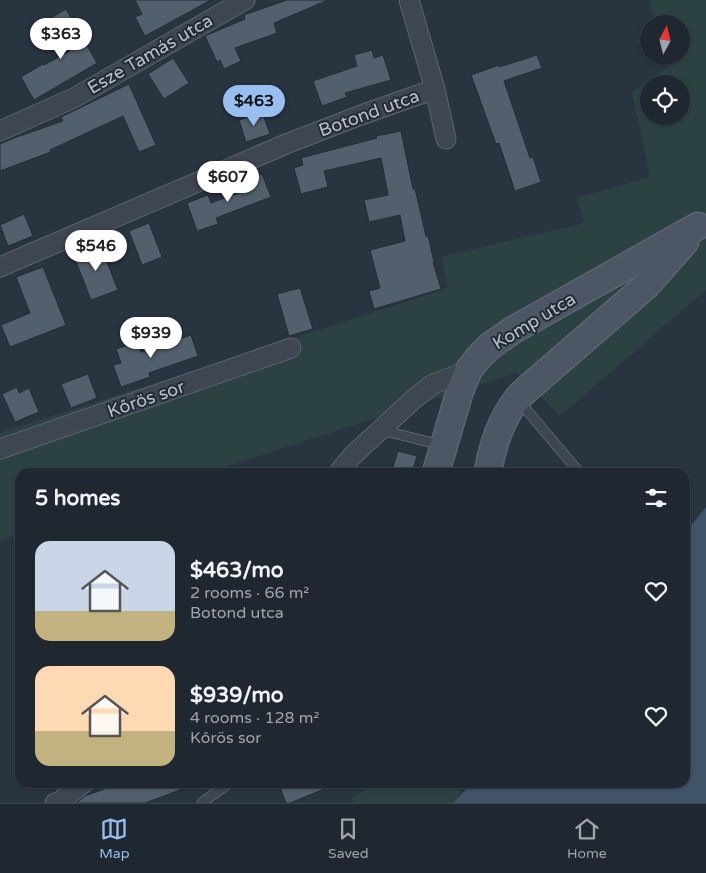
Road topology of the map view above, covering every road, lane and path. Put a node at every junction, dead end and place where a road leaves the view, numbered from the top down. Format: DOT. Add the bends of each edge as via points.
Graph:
graph roads {
  1 [pos="245,0"];
  2 [pos="408,0"];
  3 [pos="435,89"];
  4 [pos="0,131"];
  5 [pos="446,139"];
  6 [pos="702,221"];
  7 [pos="0,267"];
  8 [pos="291,348"];
  9 [pos="468,371"];
  10 [pos="517,399"];
  11 [pos="381,430"];
  12 [pos="443,445"];
  13 [pos="0,449"];
  14 [pos="342,468"];
  15 [pos="437,468"];
  16 [pos="489,468"];
  17 [pos="576,468"];
  18 [pos="76,788"];
  19 [pos="221,788"];
  20 [pos="55,803"];
  21 [pos="202,803"];
  1 -- 4 [label="street, Esze Tamás utca" via="74,98"];
  2 -- 3 [label="street"];
  3 -- 5 [label="street"];
  3 -- 7 [label="street, Botond utca" via="286,144"];
  6 -- 9 [label="street, Komp utca" via="513,330 490,346"];
  6 -- 10 [label="street, Komp utca" via="647,285"];
  8 -- 13 [label="street, Kőrös sor"];
  9 -- 11 [label="street" via="433,384"];
  9 -- 12 [label="street, Komp utca"];
  10 -- 16 [label="street, Komp utca" via="500,428"];
  10 -- 17 [label="lane"];
  11 -- 12 [label="lane"];
  11 -- 14 [label="street"];
  12 -- 15 [label="street, Komp utca"];
  18 -- 20 [label="street"];
  19 -- 21 [label="lane"];
}
